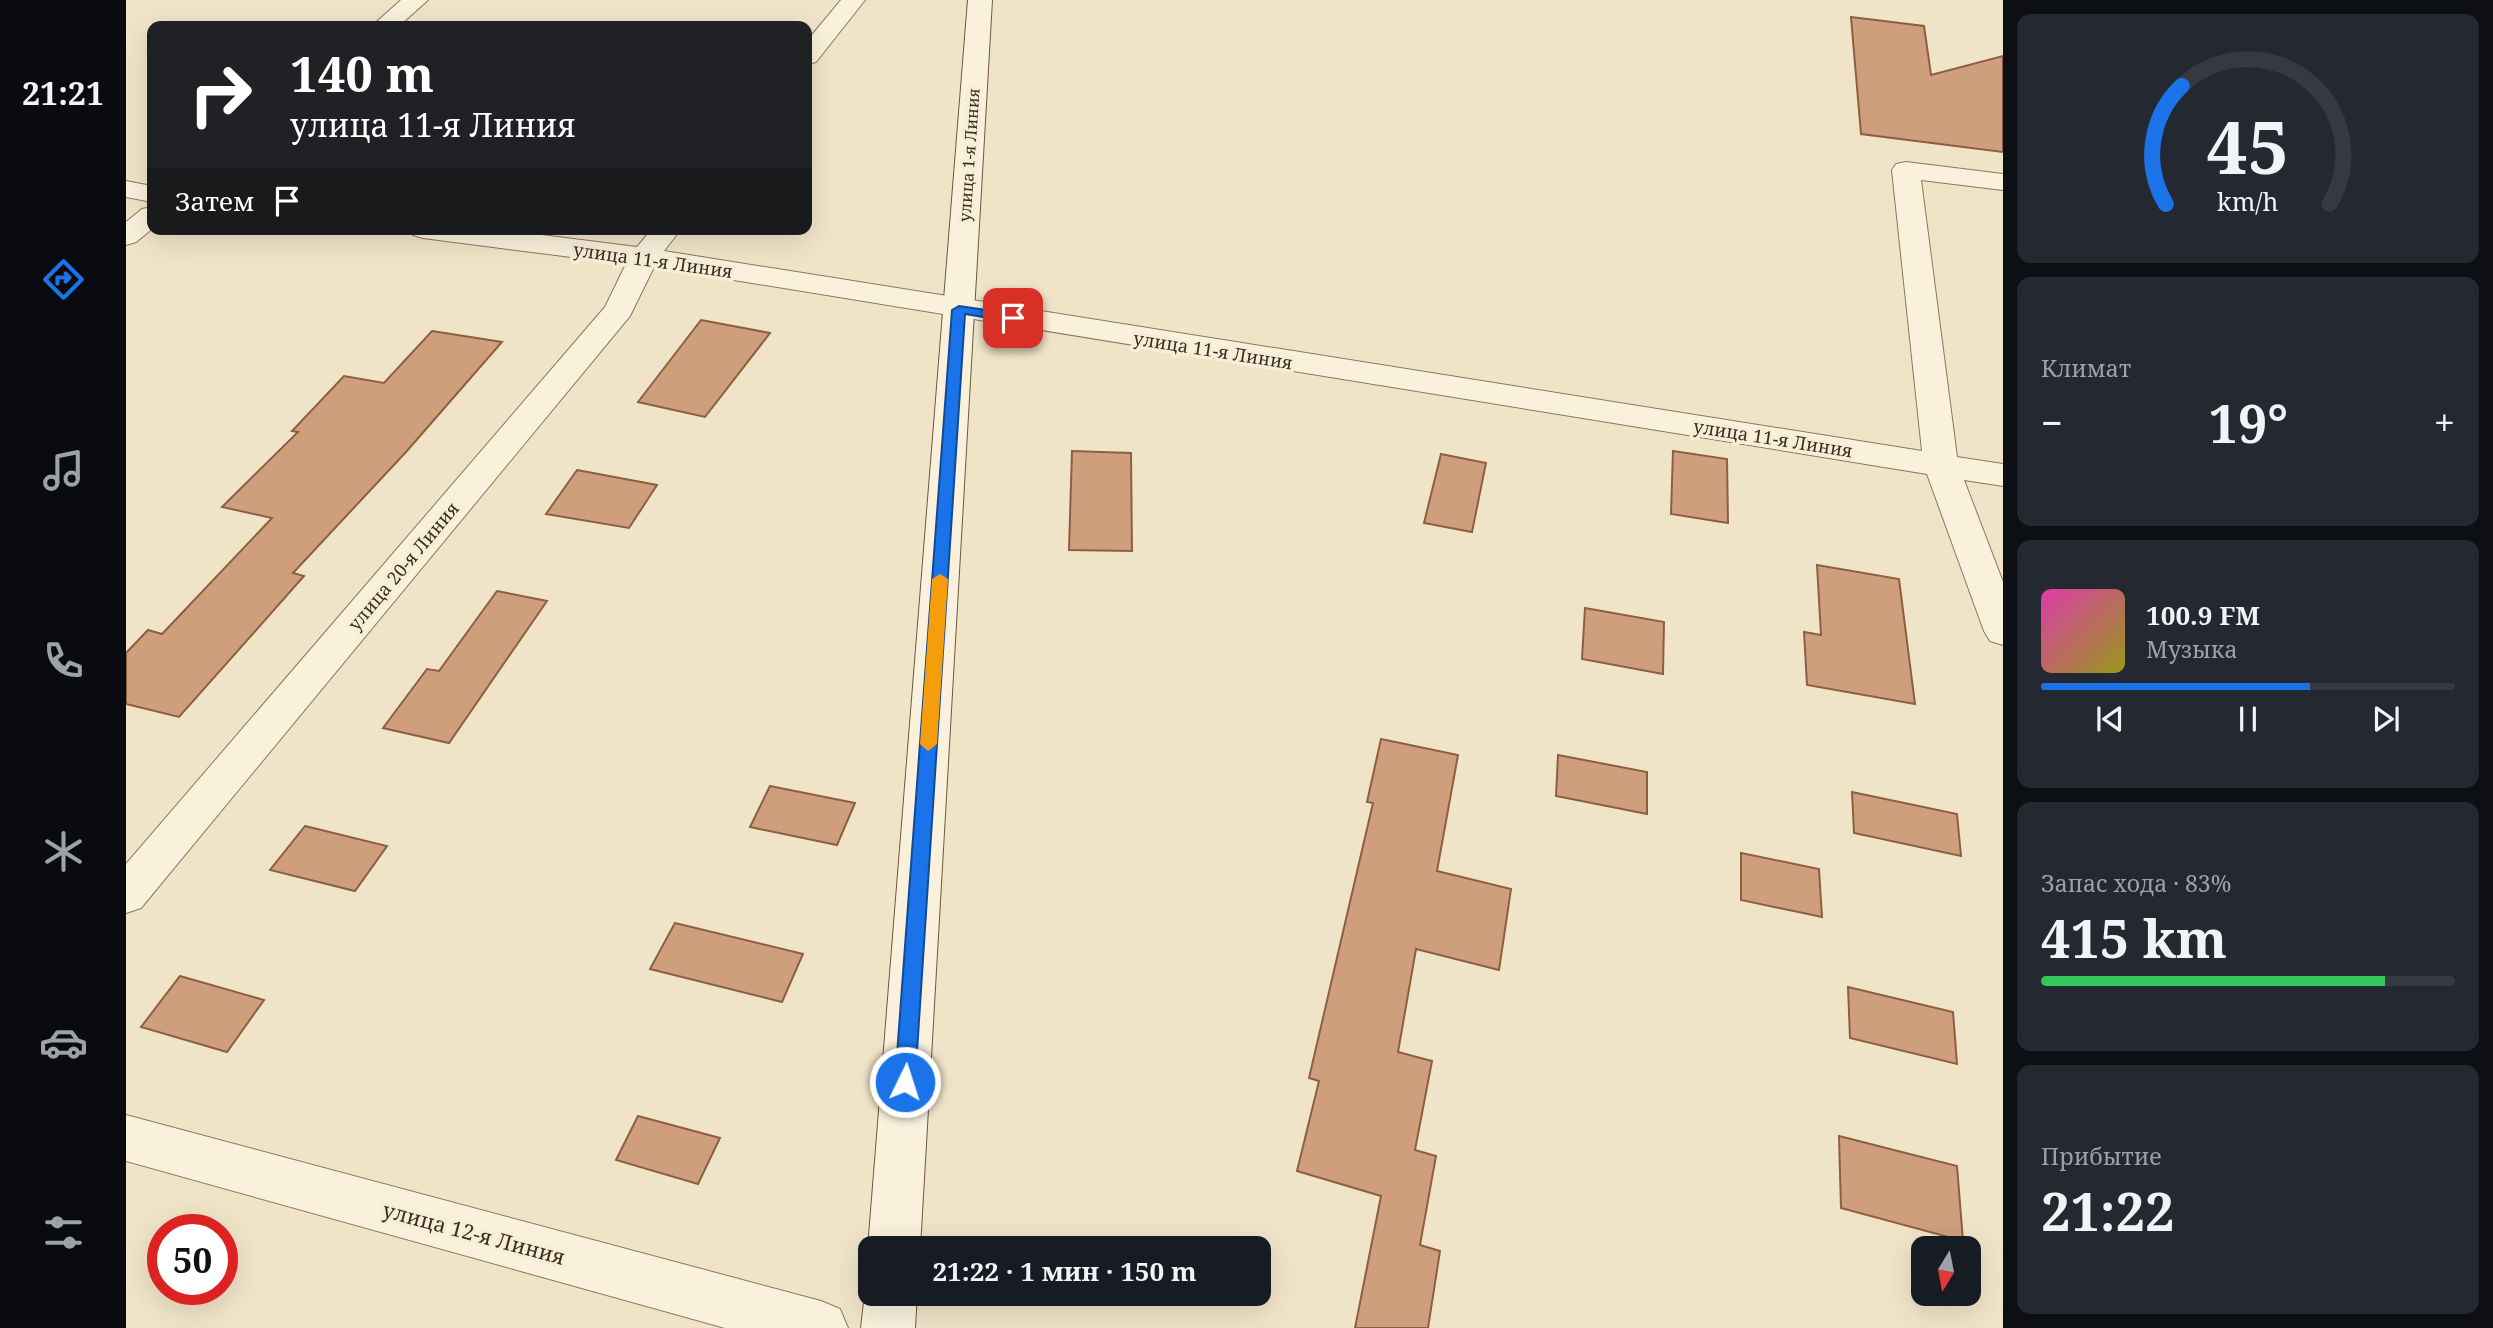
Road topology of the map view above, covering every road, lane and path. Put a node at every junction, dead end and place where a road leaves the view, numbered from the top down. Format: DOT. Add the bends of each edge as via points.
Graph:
graph roads {
  1 [pos="416,0"];
  2 [pos="853,0"];
  3 [pos="980,0"];
  4 [pos="390,21"];
  5 [pos="812,51"];
  6 [pos="2003,182"];
  7 [pos="126,189"];
  8 [pos="147,193"];
  9 [pos="147,219"];
  10 [pos="470,235"];
  11 [pos="662,235"];
  12 [pos="126,236"];
  13 [pos="644,257"];
  14 [pos="959,310"];
  15 [pos="1941,465"];
  16 [pos="2003,474"];
  17 [pos="2003,631"];
  18 [pos="126,895"];
  19 [pos="126,1138"];
  20 [pos="895,1236"];
  21 [pos="890,1306"];
  22 [pos="821,1328"];
  23 [pos="888,1328"];
  1 -- 4 [label="street"];
  2 -- 5 [label="street"];
  3 -- 14 [label="street, улица 1-я Линия"];
  6 -- 15 [label="street" via="1906,170"];
  7 -- 8 [label="street"];
  9 -- 12 [label="street"];
  10 -- 13 [label="street, улица 11-я Линия"];
  11 -- 13 [label="street, улица 20-я Линия"];
  13 -- 14 [label="street, улица 11-я Линия"];
  13 -- 18 [label="street, улица 20-я Линия" via="619,310"];
  14 -- 15 [label="street, улица 11-я Линия"];
  14 -- 20 [label="street, улица 1-я Линия"];
  15 -- 16 [label="street, улица 11-я Линия"];
  15 -- 17 [label="street"];
  19 -- 22 [label="street, улица 12-я Линия"];
  21 -- 23 [label="street"];
}
